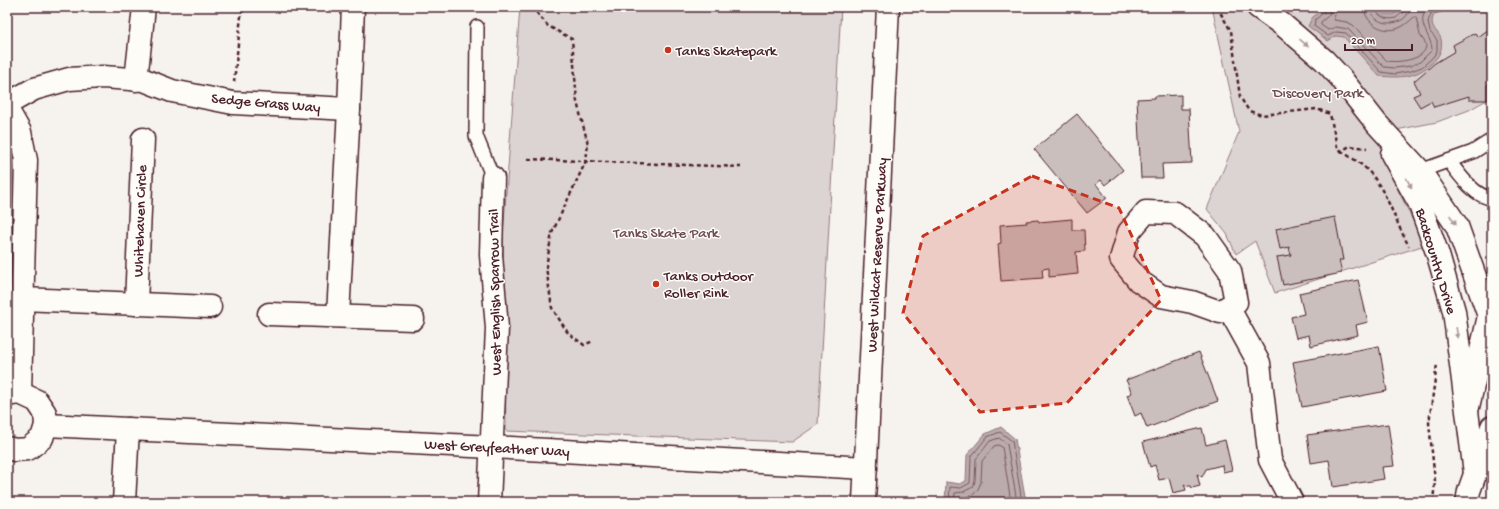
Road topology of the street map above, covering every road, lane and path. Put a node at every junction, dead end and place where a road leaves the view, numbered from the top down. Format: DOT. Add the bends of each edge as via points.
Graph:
graph roads {
  1 [pos="144,7"];
  2 [pos="244,7"];
  3 [pos="353,7"];
  4 [pos="532,7"];
  5 [pos="888,7"];
  6 [pos="1217,7"];
  7 [pos="1258,7"];
  8 [pos="477,27"];
  9 [pos="136,80"];
  10 [pos="233,103"];
  11 [pos="7,104"];
  12 [pos="7,109"];
  13 [pos="349,109"];
  14 [pos="1377,124"];
  15 [pos="143,138"];
  16 [pos="1492,140"];
  17 [pos="1369,148"];
  18 [pos="1341,152"];
  19 [pos="528,159"];
  20 [pos="586,161"];
  21 [pos="1449,161"];
  22 [pos="741,167"];
  23 [pos="1420,171"];
  24 [pos="493,178"];
  25 [pos="1492,198"];
  26 [pos="1412,252"];
  27 [pos="22,300"];
  28 [pos="136,304"];
  29 [pos="1228,307"];
  30 [pos="210,308"];
  31 [pos="270,314"];
  32 [pos="338,316"];
  33 [pos="1491,317"];
  34 [pos="413,320"];
  35 [pos="593,341"];
  36 [pos="1437,363"];
  37 [pos="13,394"];
  38 [pos="1468,408"];
  39 [pos="46,425"];
  40 [pos="1492,427"];
  41 [pos="128,429"];
  42 [pos="492,447"];
  43 [pos="7,448"];
  44 [pos="866,468"];
  45 [pos="1475,473"];
  46 [pos="124,502"];
  47 [pos="489,502"];
  48 [pos="864,502"];
  49 [pos="1292,502"];
  50 [pos="1433,502"];
  51 [pos="1467,502"];
  1 -- 9 [label="street"];
  2 -- 10 [label="path"];
  3 -- 13 [label="street"];
  4 -- 20 [label="path" via="548,26 572,39 577,102 588,144"];
  5 -- 44 [label="street, West Wildcat Reserve Parkway"];
  6 -- 18 [label="path" via="1231,31 1240,97 1249,111 1262,115 1317,109 1330,114 1337,146"];
  7 -- 14 [label="street, Backcountry Drive, one-way" via="1324,60"];
  8 -- 24 [label="lane" via="476,136"];
  9 -- 10 [label="street, Sedge Grass Way" via="144,80 172,91"];
  9 -- 11 [label="street, Sedge Grass Way" via="103,77 69,79 34,89"];
  10 -- 13 [label="street, Sedge Grass Way"];
  12 -- 27 [label="street" via="20,132 26,160"];
  13 -- 32 [label="street"];
  14 -- 23 [label="street, Backcountry Drive"];
  14 -- 38 [label="street, Backcountry Drive, one-way" via="1419,202 1438,255 1454,311"];
  15 -- 28 [label="street, Whitehaven Circle"];
  16 -- 21 [label="lane" via="1473,152"];
  17 -- 18 [label="path" via="1350,146"];
  18 -- 26 [label="path" via="1357,161 1371,174"];
  19 -- 20 [label="path"];
  20 -- 22 [label="path"];
  20 -- 35 [label="path" via="552,233 546,266 552,308 568,333 584,344"];
  21 -- 23 [label="lane"];
  21 -- 25 [label="lane" via="1466,183 1486,198"];
  23 -- 33 [label="street, Backcountry Drive, one-way" via="1457,226"];
  24 -- 42 [label="street, West English Sparrow Trail" via="491,254 497,328"];
  27 -- 28 [label="street"];
  27 -- 37 [label="street"];
  28 -- 30 [label="street"];
  29 -- 29 [label="street" via="1236,302 1230,271 1205,236 1175,213 1146,212 1129,232 1121,260 1139,281 1161,296 1192,302 1220,312"];
  29 -- 49 [label="street" via="1258,364 1270,460"];
  31 -- 32 [label="street"];
  32 -- 34 [label="street"];
  33 -- 38 [label="street, Backcountry Drive"];
  36 -- 50 [label="path" via="1429,424 1435,481"];
  37 -- 39 [label="street" via="38,401 45,413"];
  38 -- 45 [label="street, Backcountry Drive"];
  39 -- 41 [label="street"];
  39 -- 43 [label="street" via="42,438 28,449"];
  40 -- 45 [label="street, Backcountry Drive"];
  41 -- 42 [label="street, West Greyfeather Way"];
  41 -- 46 [label="street"];
  42 -- 44 [label="street, West Greyfeather Way"];
  42 -- 47 [label="street, West English Sparrow Trail"];
  44 -- 48 [label="street, West Wildcat Reserve Parkway"];
  45 -- 51 [label="street, Backcountry Drive"];
}
